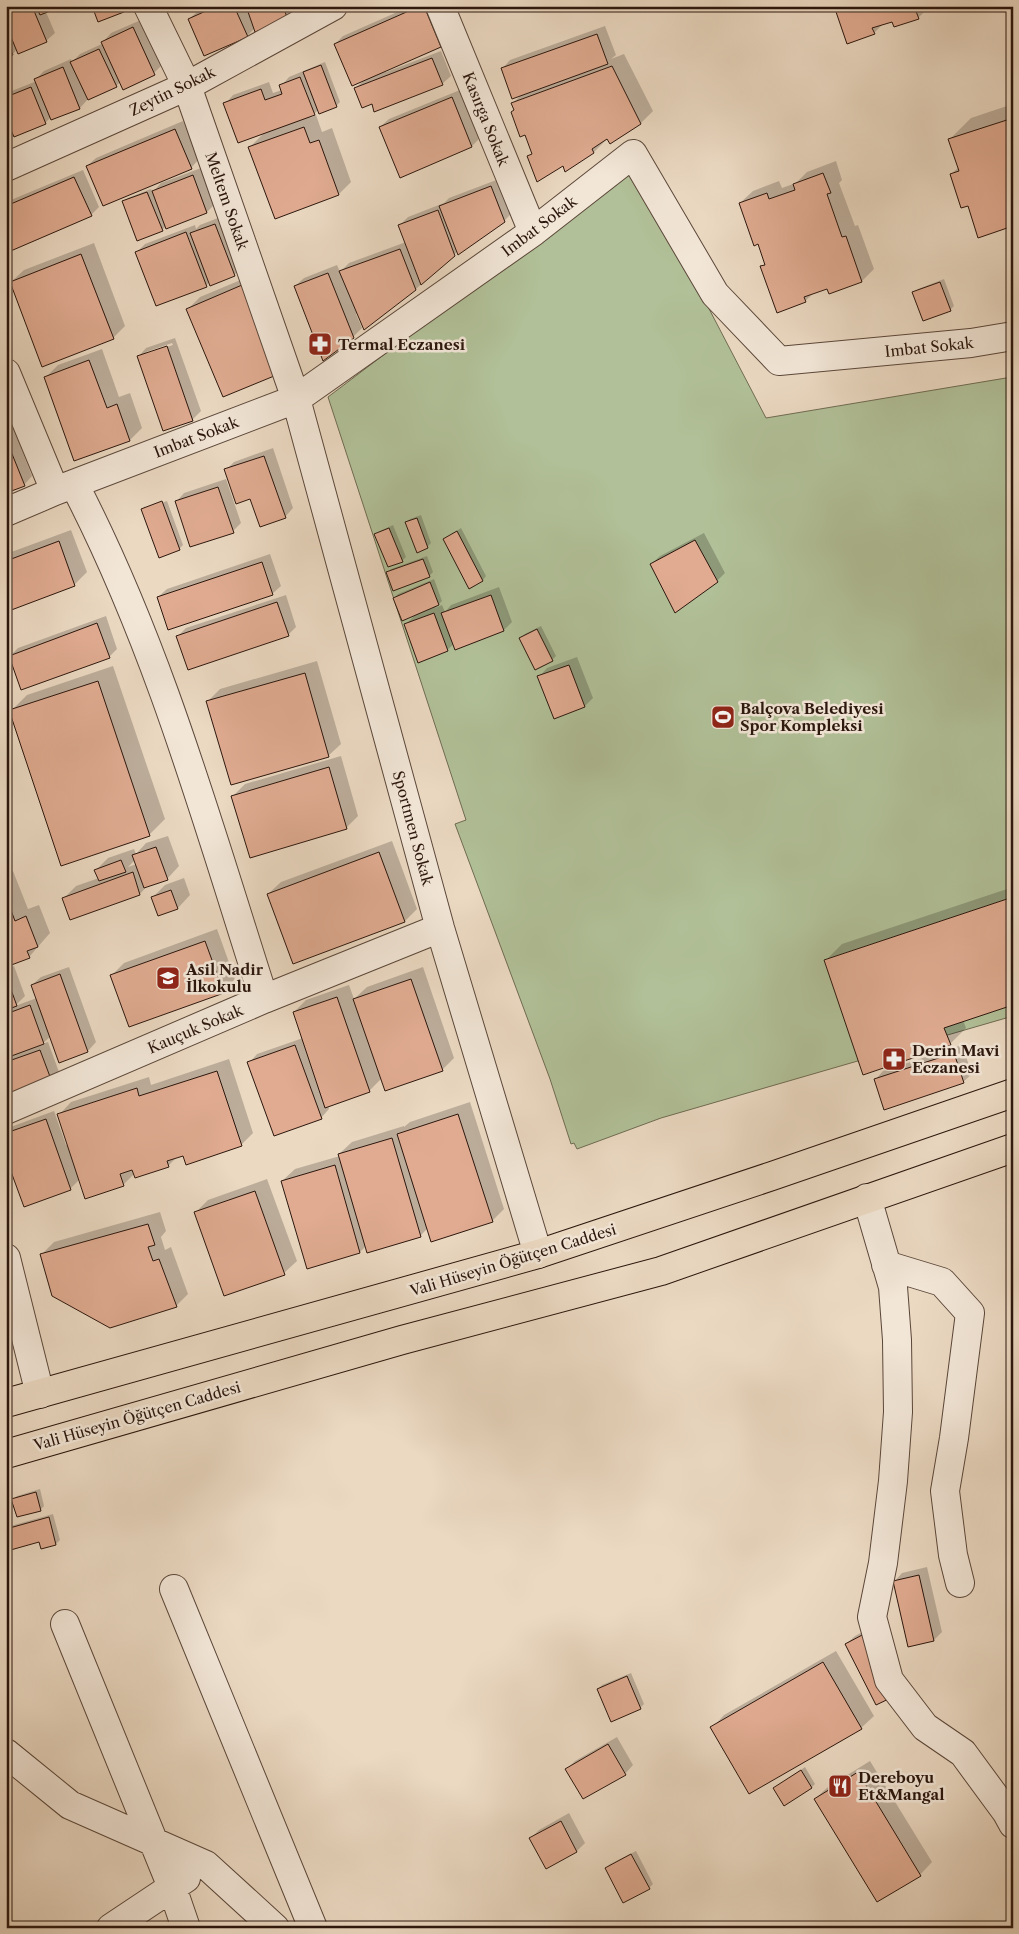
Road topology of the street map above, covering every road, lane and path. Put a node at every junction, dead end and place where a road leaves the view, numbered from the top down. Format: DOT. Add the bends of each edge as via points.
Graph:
graph roads {
  1 [pos="148,6"];
  2 [pos="333,6"];
  3 [pos="440,6"];
  4 [pos="187,86"];
  5 [pos="6,166"];
  6 [pos="532,232"];
  7 [pos="1013,336"];
  8 [pos="6,373"];
  9 [pos="296,399"];
  10 [pos="65,488"];
  11 [pos="6,512"];
  12 [pos="440,928"];
  13 [pos="264,999"];
  14 [pos="1013,1093"];
  15 [pos="6,1110"];
  16 [pos="1013,1148"];
  17 [pos="867,1198"];
  18 [pos="538,1254"];
  19 [pos="6,1258"];
  20 [pos="886,1264"];
  21 [pos="40,1394"];
  22 [pos="6,1403"];
  23 [pos="6,1454"];
  24 [pos="960,1583"];
  25 [pos="174,1589"];
  26 [pos="64,1624"];
  27 [pos="6,1753"];
  28 [pos="1013,1824"];
  29 [pos="152,1842"];
  30 [pos="206,1865"];
  31 [pos="172,1887"];
  32 [pos="111,1928"];
  33 [pos="186,1928"];
  34 [pos="276,1928"];
  35 [pos="313,1928"];
  1 -- 4 [label="street, Meltem Sokak"];
  2 -- 4 [label="street, Zeytin Sokak"];
  3 -- 6 [label="street, Kasırga Sokak"];
  4 -- 5 [label="street, Zeytin Sokak"];
  4 -- 9 [label="street, Meltem Sokak"];
  6 -- 7 [label="street, Imbat Sokak" via="633,154 715,294 779,362"];
  6 -- 9 [label="street, Imbat Sokak"];
  8 -- 10 [label="street"];
  9 -- 10 [label="street, Imbat Sokak"];
  9 -- 12 [label="street, Sportmen Sokak"];
  10 -- 11 [label="street, Imbat Sokak"];
  10 -- 13 [label="street" via="97,528 159,675"];
  12 -- 13 [label="street, Kauçuk Sokak"];
  12 -- 18 [label="street, Sportmen Sokak"];
  13 -- 15 [label="street, Kauçuk Sokak"];
  14 -- 18 [label="main road, Vali Hüseyin Öğütçen Caddesi"];
  16 -- 17 [label="main road, Vali Hüseyin Öğütçen Caddesi"];
  17 -- 20 [label="street"];
  17 -- 23 [label="main road, Vali Hüseyin Öğütçen Caddesi" via="661,1271 402,1340"];
  18 -- 21 [label="main road, Vali Hüseyin Öğütçen Caddesi"];
  19 -- 21 [label="street"];
  20 -- 24 [label="street" via="942,1282 970,1313 946,1491 952,1555"];
  20 -- 28 [label="street" via="895,1323 898,1412 883,1563 872,1617 889,1680 925,1726 963,1753"];
  21 -- 22 [label="main road, Vali Hüseyin Öğütçen Caddesi"];
  25 -- 35 [label="street"];
  26 -- 29 [label="street"];
  27 -- 29 [label="street" via="70,1805"];
  29 -- 30 [label="street"];
  29 -- 31 [label="street"];
  30 -- 31 [label="street"];
  30 -- 34 [label="street"];
  31 -- 32 [label="street"];
  31 -- 33 [label="street"];
}
